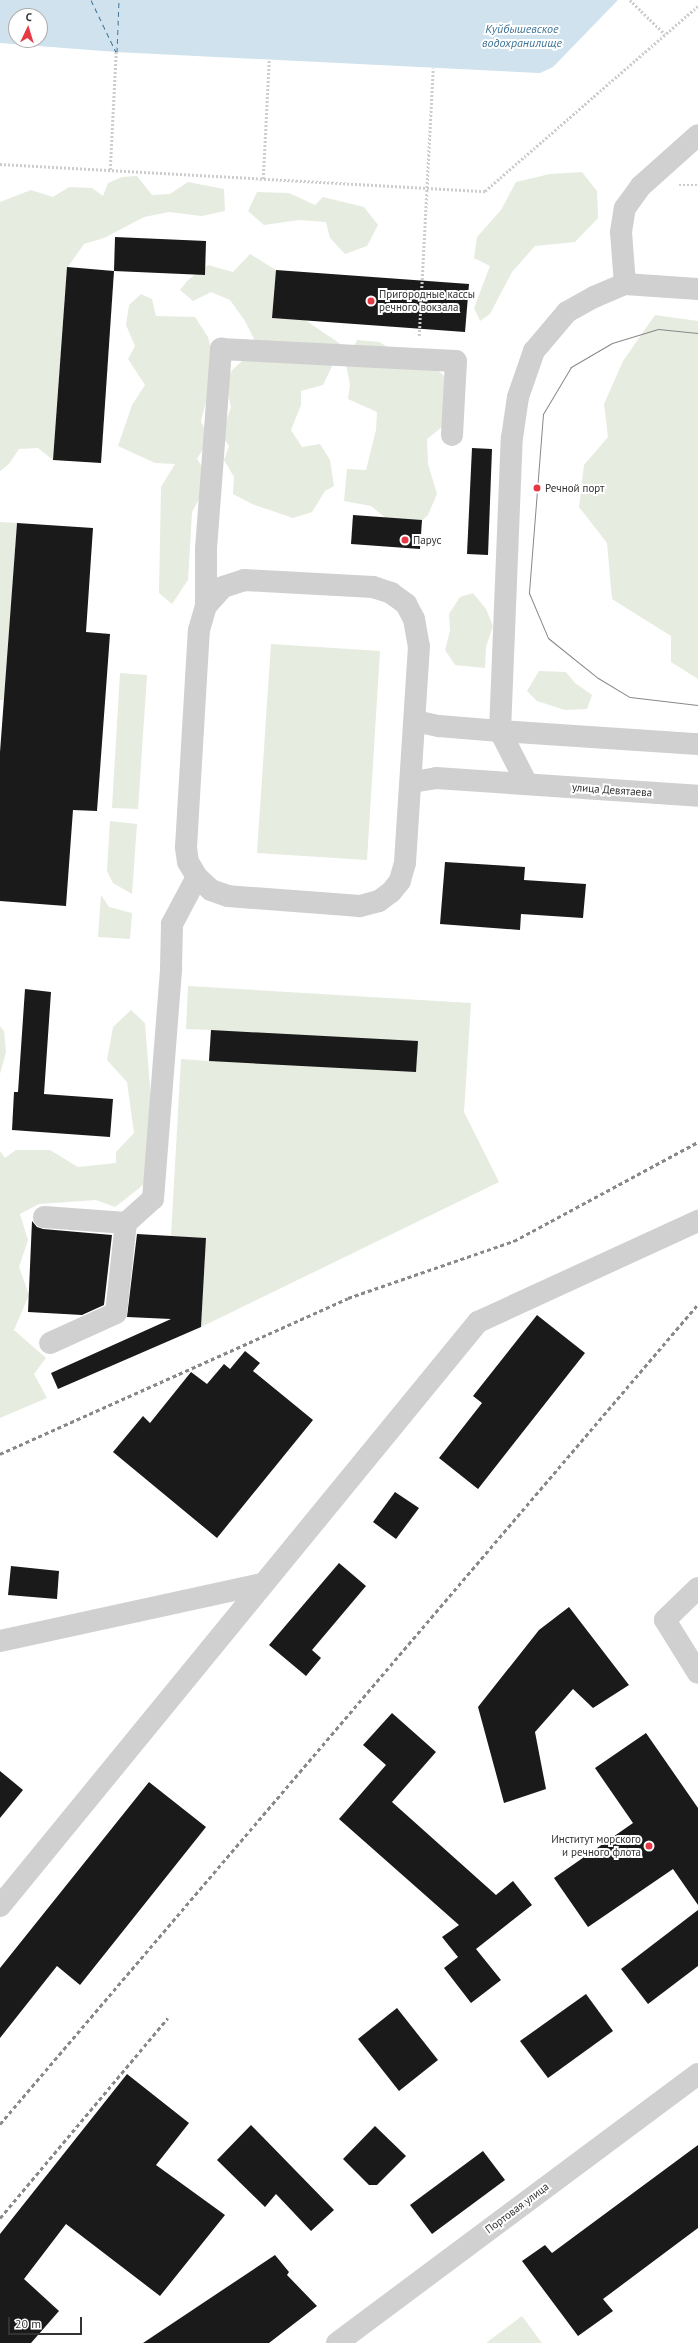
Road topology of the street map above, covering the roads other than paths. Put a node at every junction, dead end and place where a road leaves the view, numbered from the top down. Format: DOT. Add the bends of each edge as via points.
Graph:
graph roads {
  1 [pos="698,135"];
  2 [pos="625,284"];
  3 [pos="698,289"];
  4 [pos="452,435"];
  5 [pos="206,606"];
  6 [pos="415,721"];
  7 [pos="500,731"];
  8 [pos="698,744"];
  9 [pos="412,782"];
  10 [pos="527,784"];
  11 [pos="698,796"];
  12 [pos="197,877"];
  13 [pos="44,1217"];
  14 [pos="698,1221"];
  15 [pos="126,1223"];
  16 [pos="50,1343"];
  17 [pos="262,1584"];
  18 [pos="698,1588"];
  19 [pos="0,1641"];
  20 [pos="698,1673"];
  21 [pos="0,1906"];
  22 [pos="698,2074"];
  23 [pos="337,2343"];
  1 -- 2 [label="street" via="641,186 625,208 621,232"];
  2 -- 3 [label="street"];
  2 -- 7 [label="street" via="594,296 568,312 534,351 518,397 512,438"];
  4 -- 5 [label="street" via="456,361 221,349 206,549"];
  5 -- 6 [label="street" via="223,587 244,580 373,587 391,593 406,604 414,619 419,646"];
  5 -- 12 [label="street" via="199,630 186,846 188,862"];
  6 -- 7 [label="street" via="439,726"];
  6 -- 9 [label="street"];
  7 -- 8 [label="street"];
  7 -- 10 [label="street"];
  9 -- 10 [label="street, улица Девятаева" via="436,778"];
  9 -- 12 [label="street" via="405,864 400,881 379,901 360,906 228,896 210,890"];
  10 -- 11 [label="street, улица Девятаева"];
  12 -- 15 [label="street" via="172,924 171,968 153,1199"];
  13 -- 15 [label="street"];
  14 -- 17 [label="street" via="478,1322"];
  15 -- 16 [label="street" via="116,1313"];
  17 -- 19 [label="street"];
  17 -- 21 [label="street"];
  18 -- 20 [label="street" via="665,1620"];
  22 -- 23 [label="street, Портовая улица"];
}
